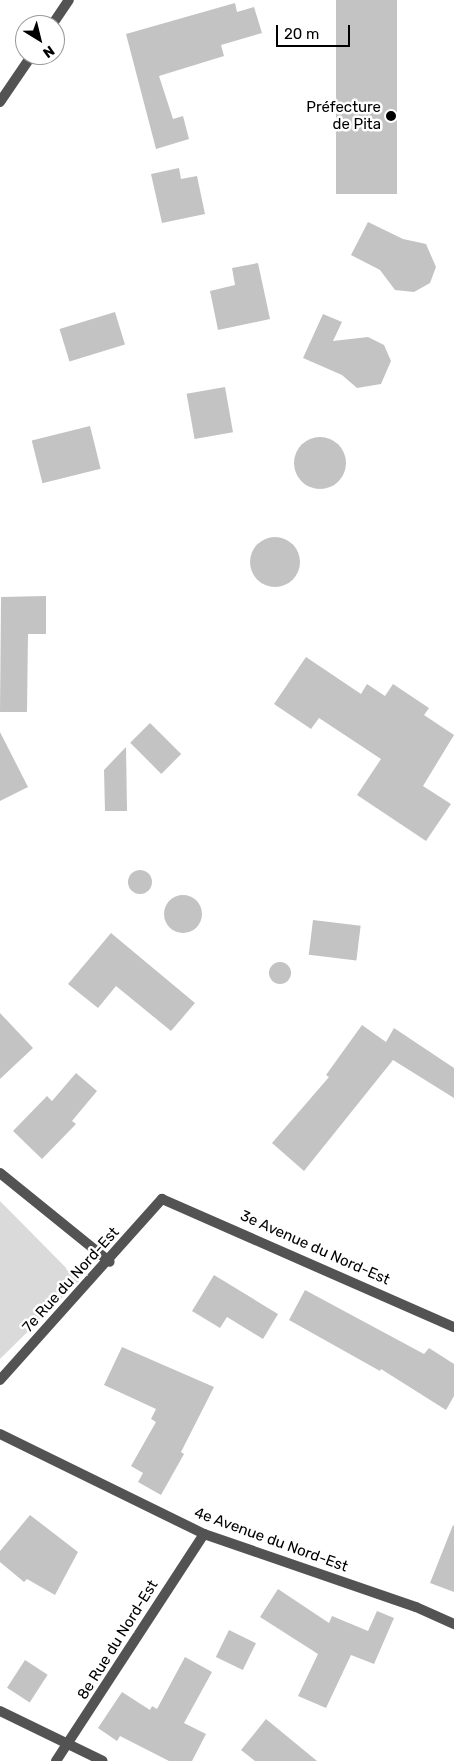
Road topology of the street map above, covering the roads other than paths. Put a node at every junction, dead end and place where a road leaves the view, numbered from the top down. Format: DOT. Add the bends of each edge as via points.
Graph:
graph roads {
  1 [pos="69,0"];
  2 [pos="59,15"];
  3 [pos="25,65"];
  4 [pos="0,102"];
  5 [pos="0,1173"];
  6 [pos="162,1199"];
  7 [pos="110,1262"];
  8 [pos="454,1326"];
  9 [pos="0,1380"];
  10 [pos="0,1434"];
  11 [pos="204,1534"];
  12 [pos="454,1624"];
  13 [pos="0,1711"];
  14 [pos="68,1747"];
  15 [pos="56,1761"];
  16 [pos="103,1761"];
  1 -- 2 [label="street"];
  3 -- 4 [label="street"];
  5 -- 7 [label="street"];
  6 -- 7 [label="street, 7e Rue du Nord-Est"];
  6 -- 8 [label="street, 3e Avenue du Nord-Est"];
  7 -- 9 [label="street, 7e Rue du Nord-Est"];
  10 -- 11 [label="street, 4e Avenue du Nord-Est"];
  11 -- 12 [label="street, 4e Avenue du Nord-Est" via="416,1607"];
  11 -- 14 [label="street, 8e Rue du Nord-Est"];
  13 -- 14 [label="street"];
  14 -- 15 [label="street, 8e Rue du Nord-Est"];
  14 -- 16 [label="street"];
}
